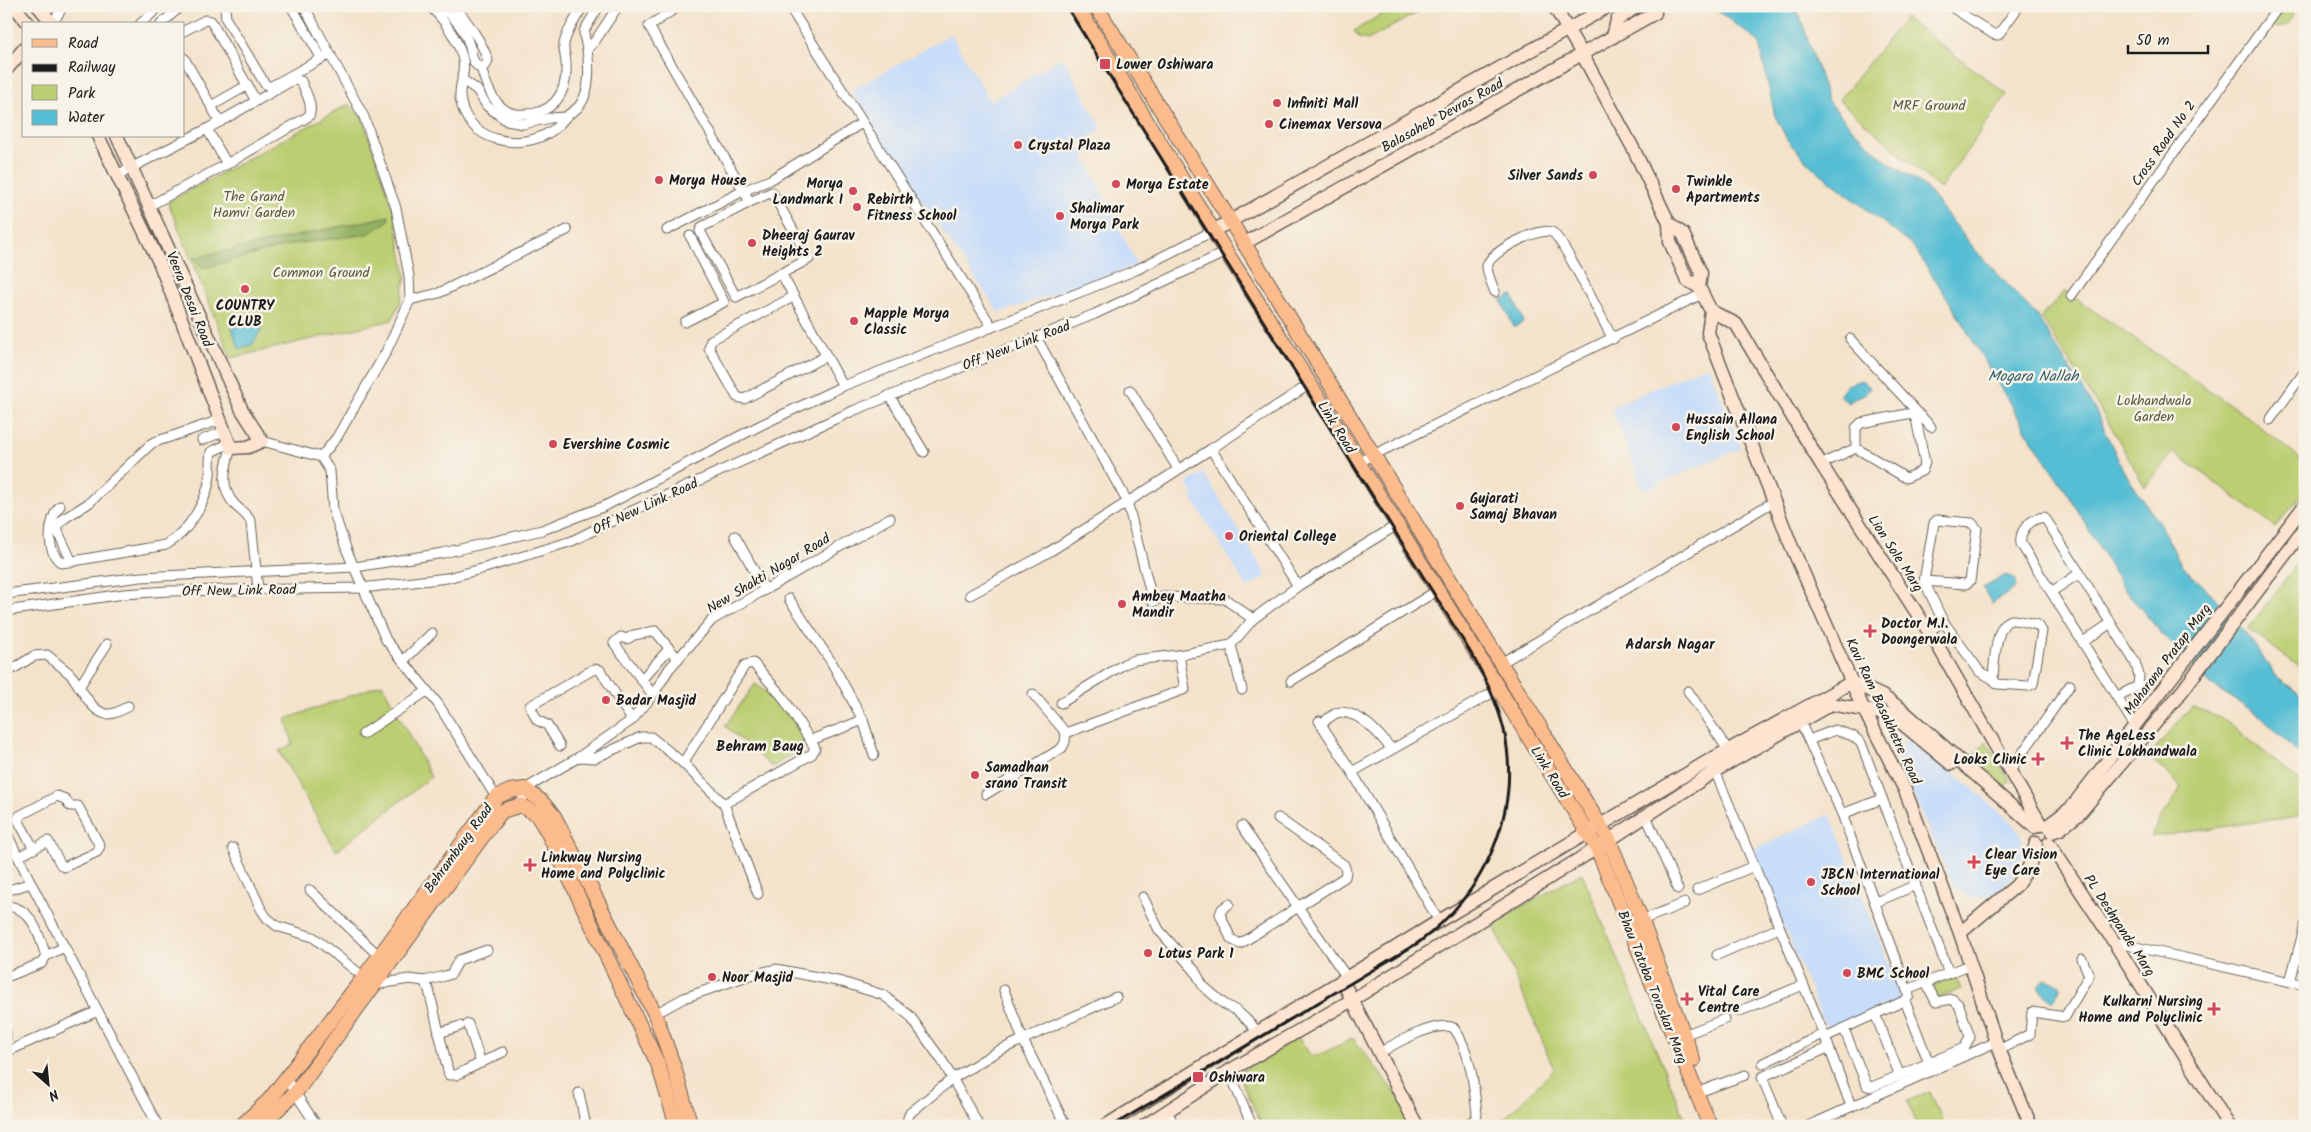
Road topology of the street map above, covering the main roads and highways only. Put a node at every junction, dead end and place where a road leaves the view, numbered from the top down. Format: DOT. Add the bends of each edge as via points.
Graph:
graph roads {
  1 [pos="14,6"];
  2 [pos="1077,6"];
  3 [pos="1096,6"];
  4 [pos="1554,6"];
  5 [pos="1609,6"];
  6 [pos="1637,6"];
  7 [pos="1655,13"];
  8 [pos="27,22"];
  9 [pos="1568,31"];
  10 [pos="1613,37"];
  11 [pos="22,52"];
  12 [pos="1582,54"];
  13 [pos="6,70"];
  14 [pos="99,138"];
  15 [pos="118,138"];
  16 [pos="1230,222"];
  17 [pos="1213,231"];
  18 [pos="1243,244"];
  19 [pos="1226,252"];
  20 [pos="1711,311"];
  21 [pos="2305,505"];
  22 [pos="2305,528"];
  23 [pos="1852,682"];
  24 [pos="1520,694"];
  25 [pos="1507,702"];
  26 [pos="1863,708"];
  27 [pos="1798,717"];
  28 [pos="1712,765"];
  29 [pos="1594,829"];
  30 [pos="2042,832"];
  31 [pos="1609,840"];
  32 [pos="1597,848"];
  33 [pos="1642,920"];
  34 [pos="1960,932"];
  35 [pos="1345,980"];
  36 [pos="369,981"];
  37 [pos="1352,1000"];
  38 [pos="1418,1125"];
  39 [pos="241,1126"];
  40 [pos="260,1126"];
  41 [pos="677,1126"];
  42 [pos="692,1126"];
  43 [pos="1105,1126"];
  44 [pos="1144,1126"];
  45 [pos="1710,1126"];
  46 [pos="1720,1126"];
  47 [pos="2031,1126"];
  48 [pos="2229,1126"];
  1 -- 8 [label="main road"];
  2 -- 17 [label="main road, Link Road"];
  3 -- 16 [label="main road, Link Road"];
  4 -- 9 [label="main road"];
  5 -- 9 [label="main road, Balasaheb Devras Road"];
  6 -- 10 [label="main road" via="1617,20"];
  7 -- 10 [label="main road, Balasaheb Devras Road"];
  9 -- 12 [label="main road"];
  9 -- 16 [label="main road, Balasaheb Devras Road"];
  10 -- 12 [label="main road, Balasaheb Devras Road"];
  11 -- 13 [label="main road"];
  12 -- 18 [label="main road, Balasaheb Devras Road"];
  12 -- 20 [label="main road" via="1669,223 1683,234 1700,273 1701,290"];
  14 -- 15 [label="main road, Veera Desai Road" via="160,264 231,446 255,445 262,441 242,410"];
  16 -- 17 [label="main road, Balasaheb Devras Road"];
  16 -- 18 [label="main road, Link Road"];
  17 -- 19 [label="main road, Link Road"];
  18 -- 19 [label="main road, Off New Link Road"];
  18 -- 24 [label="main road, Link Road"];
  19 -- 25 [label="main road, Link Road"];
  20 -- 23 [label="main road, Kavi Ram Basakhetre Road" via="1708,333 1773,502"];
  20 -- 30 [label="main road, Lion Sole Marg" via="1736,324 1928,632"];
  21 -- 30 [label="main road, Maharana Pratap Marg" via="2071,808"];
  22 -- 30 [label="main road, Maharana Pratap Marg" via="2183,690 2079,814 2060,829"];
  23 -- 26 [label="main road, Kavi Ram Basakhetre Road"];
  23 -- 27 [label="main road"];
  23 -- 30 [label="main road" via="1882,696 1900,709"];
  24 -- 25 [label="main road"];
  24 -- 29 [label="main road, Link Road"];
  25 -- 29 [label="main road, Link Road"];
  26 -- 27 [label="main road" via="1831,704"];
  26 -- 30 [label="main road" via="1892,715"];
  26 -- 34 [label="main road, Kavi Ram Basakhetre Road" via="1905,790"];
  27 -- 28 [label="main road"];
  27 -- 28 [label="main road" via="1728,750"];
  28 -- 29 [label="main road"];
  28 -- 31 [label="main road"];
  29 -- 31 [label="main road, Link Road"];
  29 -- 32 [label="main road, Link Road"];
  29 -- 35 [label="main road"];
  30 -- 34 [label="main road" via="2029,867 2017,885"];
  30 -- 48 [label="main road, PL Deshpande Marg"];
  31 -- 32 [label="main road"];
  31 -- 33 [label="main road, Link Road"];
  32 -- 37 [label="main road"];
  32 -- 45 [label="main road, Bhau Tatoba Toraskar Marg"];
  33 -- 46 [label="main road, Bhau Tatoba Toraskar Marg"];
  34 -- 47 [label="main road, Kavi Ram Basakhetre Road" via="1997,1046"];
  35 -- 37 [label="main road"];
  35 -- 43 [label="main road"];
  36 -- 39 [label="main road, Behrambaug Road" via="270,1099"];
  36 -- 40 [label="main road, Behrambaug Road" via="296,1092"];
  36 -- 41 [label="main road, Behrambaug Road" via="502,811 521,805 537,815 547,831 658,1064"];
  36 -- 42 [label="main road, Behrambaug Road" via="379,956 496,797 525,789 554,816 655,1014"];
  37 -- 38 [label="main road"];
  37 -- 44 [label="main road" via="1229,1071"];
}
